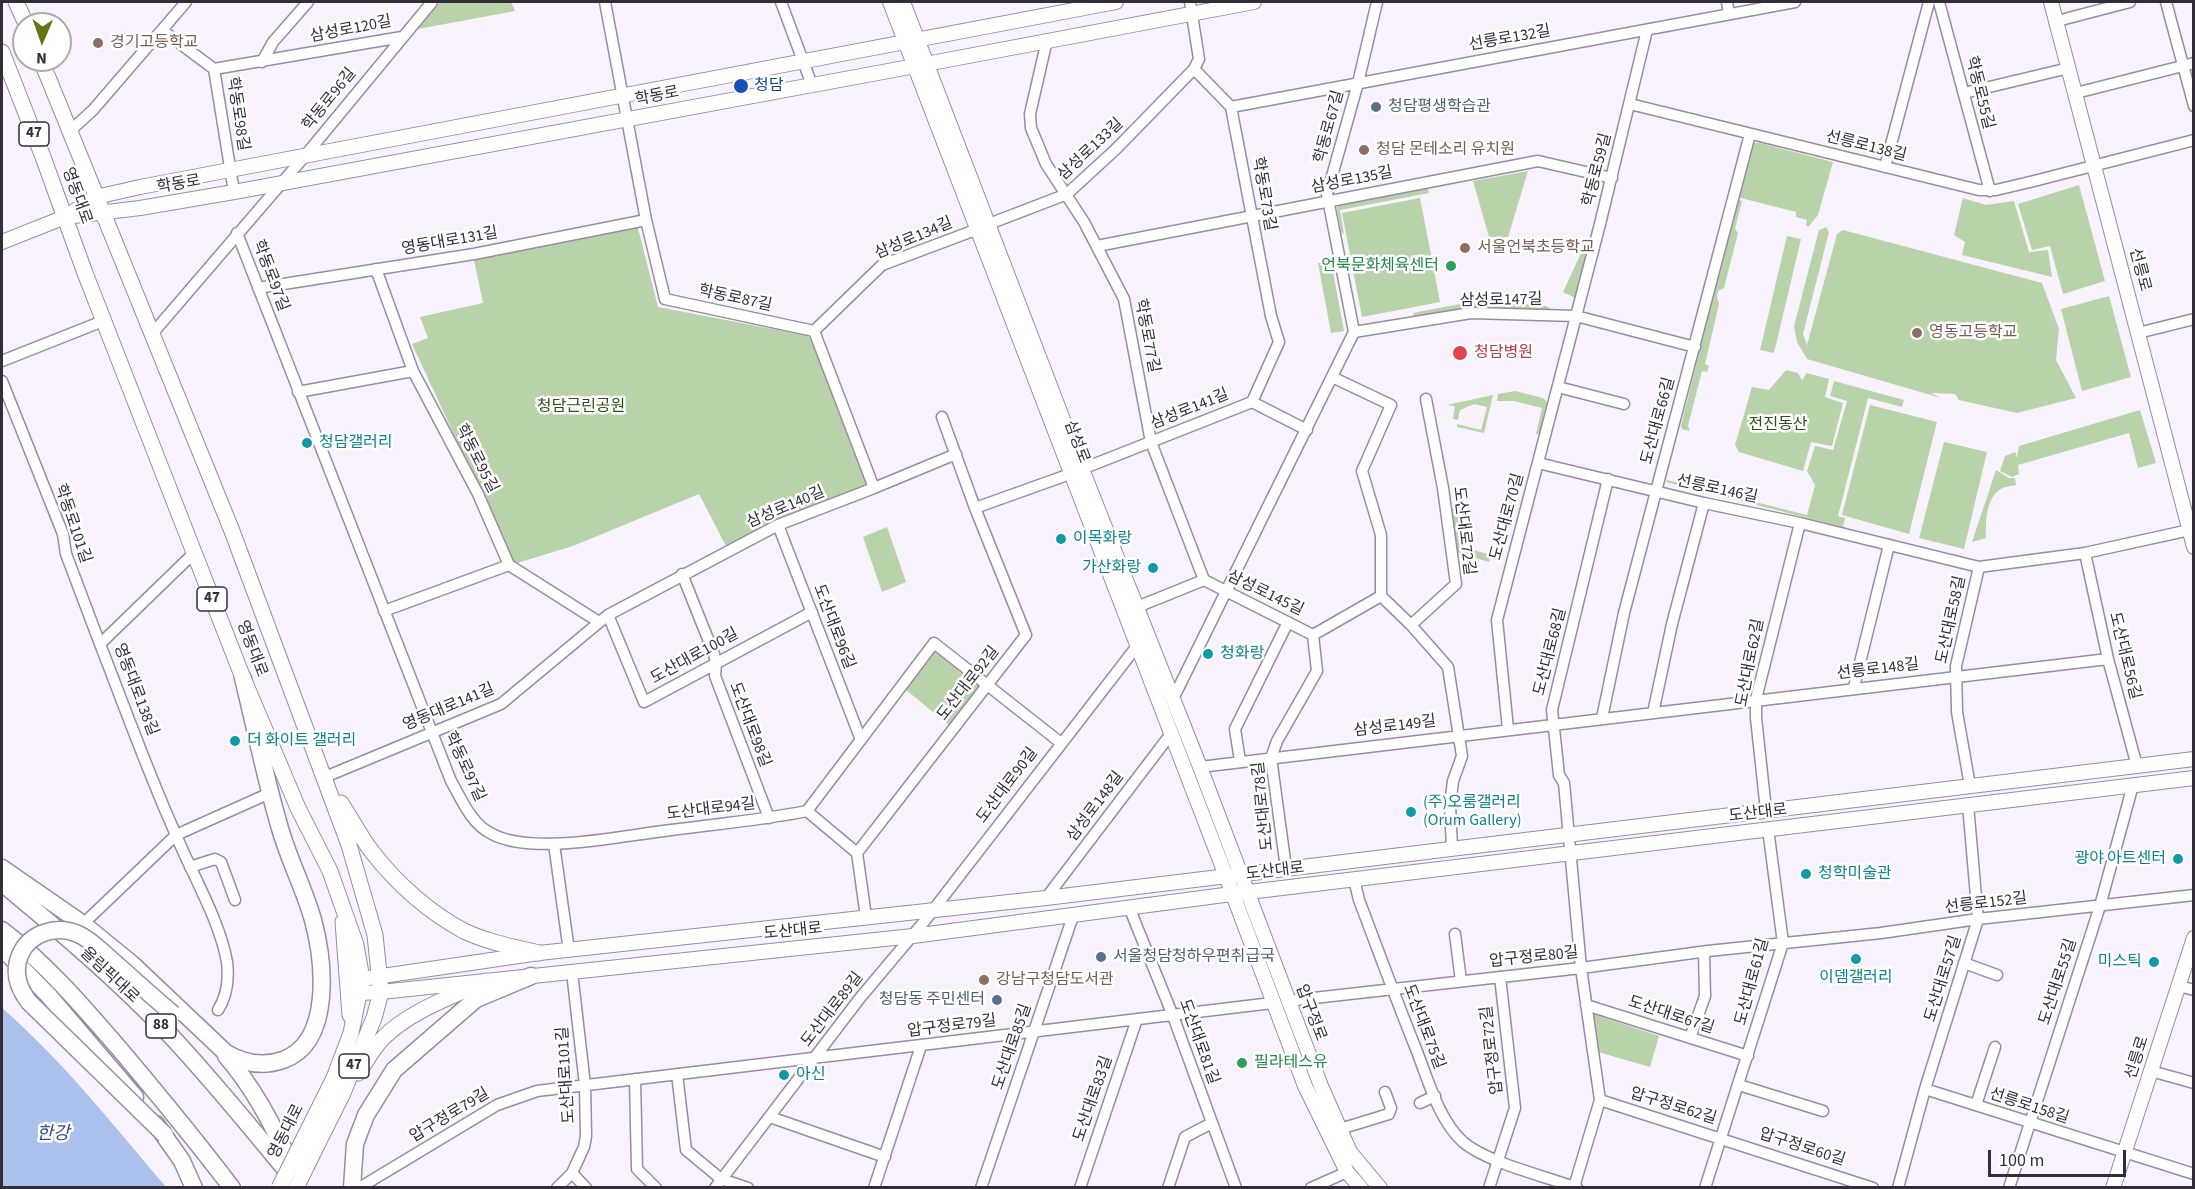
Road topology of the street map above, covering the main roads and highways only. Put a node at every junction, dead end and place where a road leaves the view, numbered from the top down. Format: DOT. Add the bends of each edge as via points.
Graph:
graph roads {
  1 [pos="890,2"];
  2 [pos="903,2"];
  3 [pos="1116,2"];
  4 [pos="1254,2"];
  5 [pos="2051,2"];
  6 [pos="1191,8"];
  7 [pos="911,41"];
  8 [pos="2,52"];
  9 [pos="920,65"];
  10 [pos="46,72"];
  11 [pos="96,197"];
  12 [pos="104,213"];
  13 [pos="65,217"];
  14 [pos="2,242"];
  15 [pos="1076,471"];
  16 [pos="2191,529"];
  17 [pos="2193,547"];
  18 [pos="243,678"];
  19 [pos="2193,759"];
  20 [pos="2193,778"];
  21 [pos="326,779"];
  22 [pos="2,868"];
  23 [pos="1240,873"];
  24 [pos="1226,876"];
  25 [pos="2,883"];
  26 [pos="1239,893"];
  27 [pos="340,898"];
  28 [pos="2,930"];
  29 [pos="2193,938"];
  30 [pos="2,948"];
  31 [pos="539,953"];
  32 [pos="380,976"];
  33 [pos="531,976"];
  34 [pos="486,981"];
  35 [pos="361,986"];
  36 [pos="381,992"];
  37 [pos="351,1033"];
  38 [pos="213,1042"];
  39 [pos="342,1095"];
  40 [pos="256,1099"];
  41 [pos="165,1135"];
  42 [pos="306,1150"];
  43 [pos="298,1187"];
  44 [pos="194,1188"];
  45 [pos="232,1188"];
  46 [pos="279,1188"];
  47 [pos="352,1188"];
  48 [pos="1360,1188"];
  49 [pos="1380,1188"];
  50 [pos="2113,1188"];
  1 -- 7 [label="main road, 삼성로"];
  2 -- 7 [label="main road, 삼성로"];
  3 -- 7 [label="main road, 학동로"];
  4 -- 6 [label="main road, 학동로"];
  5 -- 16 [label="main road, 선릉로"];
  6 -- 9 [label="main road, 학동로"];
  7 -- 9 [label="main road, 삼성로"];
  7 -- 11 [label="main road, 학동로"];
  8 -- 13 [label="main road, 영동대로 / 47"];
  9 -- 12 [label="main road, 학동로"];
  9 -- 15 [label="main road, 삼성로"];
  10 -- 11 [label="main road, 영동대로 / 47"];
  11 -- 12 [label="main road, 영동대로 / 47"];
  11 -- 13 [label="main road, 학동로"];
  12 -- 13 [label="main road, 학동로"];
  12 -- 21 [label="main road, 영동대로 / 47" via="232,531"];
  13 -- 14 [label="main road, 학동로"];
  13 -- 18 [label="main road, 영동대로 / 47"];
  15 -- 23 [label="main road, 삼성로" via="1137,608"];
  15 -- 24 [label="main road, 삼성로" via="1137,646"];
  16 -- 17 [label="main road, 선릉로"];
  18 -- 27 [label="main road, 영동대로 / 47"];
  18 -- 38 [label="highway" via="281,833 313,918 321,953 318,1022 302,1048 279,1061 250,1063 236,1059"];
  19 -- 23 [label="main road, 도산대로"];
  20 -- 26 [label="main road, 도산대로"];
  21 -- 31 [label="main road" via="373,853 438,915 492,942"];
  21 -- 32 [label="main road, 영동대로 / 47" via="359,875 375,935"];
  22 -- 38 [label="highway" via="83,924 132,964"];
  23 -- 24 [label="main road, 도산대로"];
  23 -- 26 [label="main road, 압구정로"];
  24 -- 26 [label="main road, 삼성로"];
  24 -- 31 [label="main road, 도산대로"];
  25 -- 43 [label="highway, 올림픽대로 / 88" via="70,940 170,1034"];
  26 -- 33 [label="main road, 도산대로" via="913,936"];
  26 -- 48 [label="main road, 압구정로" via="1272,1003 1305,1086 1347,1172"];
  26 -- 49 [label="main road, 압구정로" via="1350,1152"];
  27 -- 35 [label="main road, 영동대로 / 47" via="356,945"];
  27 -- 37 [label="main road"];
  28 -- 45 [label="highway" via="74,996"];
  29 -- 50 [label="main road, 선릉로"];
  30 -- 41 [label="highway, bridge" via="72,1022"];
  31 -- 32 [label="main road, 도산대로"];
  32 -- 35 [label="main road, 도산대로"];
  32 -- 36 [label="main road, 영동대로 / 47"];
  33 -- 34 [label="main road, 도산대로"];
  33 -- 47 [label="highway" via="476,999 394,1070 366,1115 355,1144"];
  34 -- 36 [label="main road, 도산대로"];
  34 -- 39 [label="main road" via="397,1026 381,1040"];
  35 -- 36 [label="main road, 도산대로"];
  35 -- 37 [label="main road, 영동대로 / 47"];
  36 -- 39 [label="main road, 영동대로 / 47"];
  37 -- 42 [label="main road, 영동대로 / 47"];
  38 -- 40 [label="highway" via="247,1082"];
  39 -- 42 [label="main road, 영동대로 / 47"];
  40 -- 41 [label="highway, bridge" via="225,1064 97,947 72,932 55,930 41,934 19,956 17,978 21,990"];
  40 -- 43 [label="highway" via="279,1136"];
  41 -- 44 [label="highway"];
  42 -- 43 [label="main road, 영동대로 / 47, bridge"];
  42 -- 46 [label="main road, 영동대로 / 47, bridge"];
}
